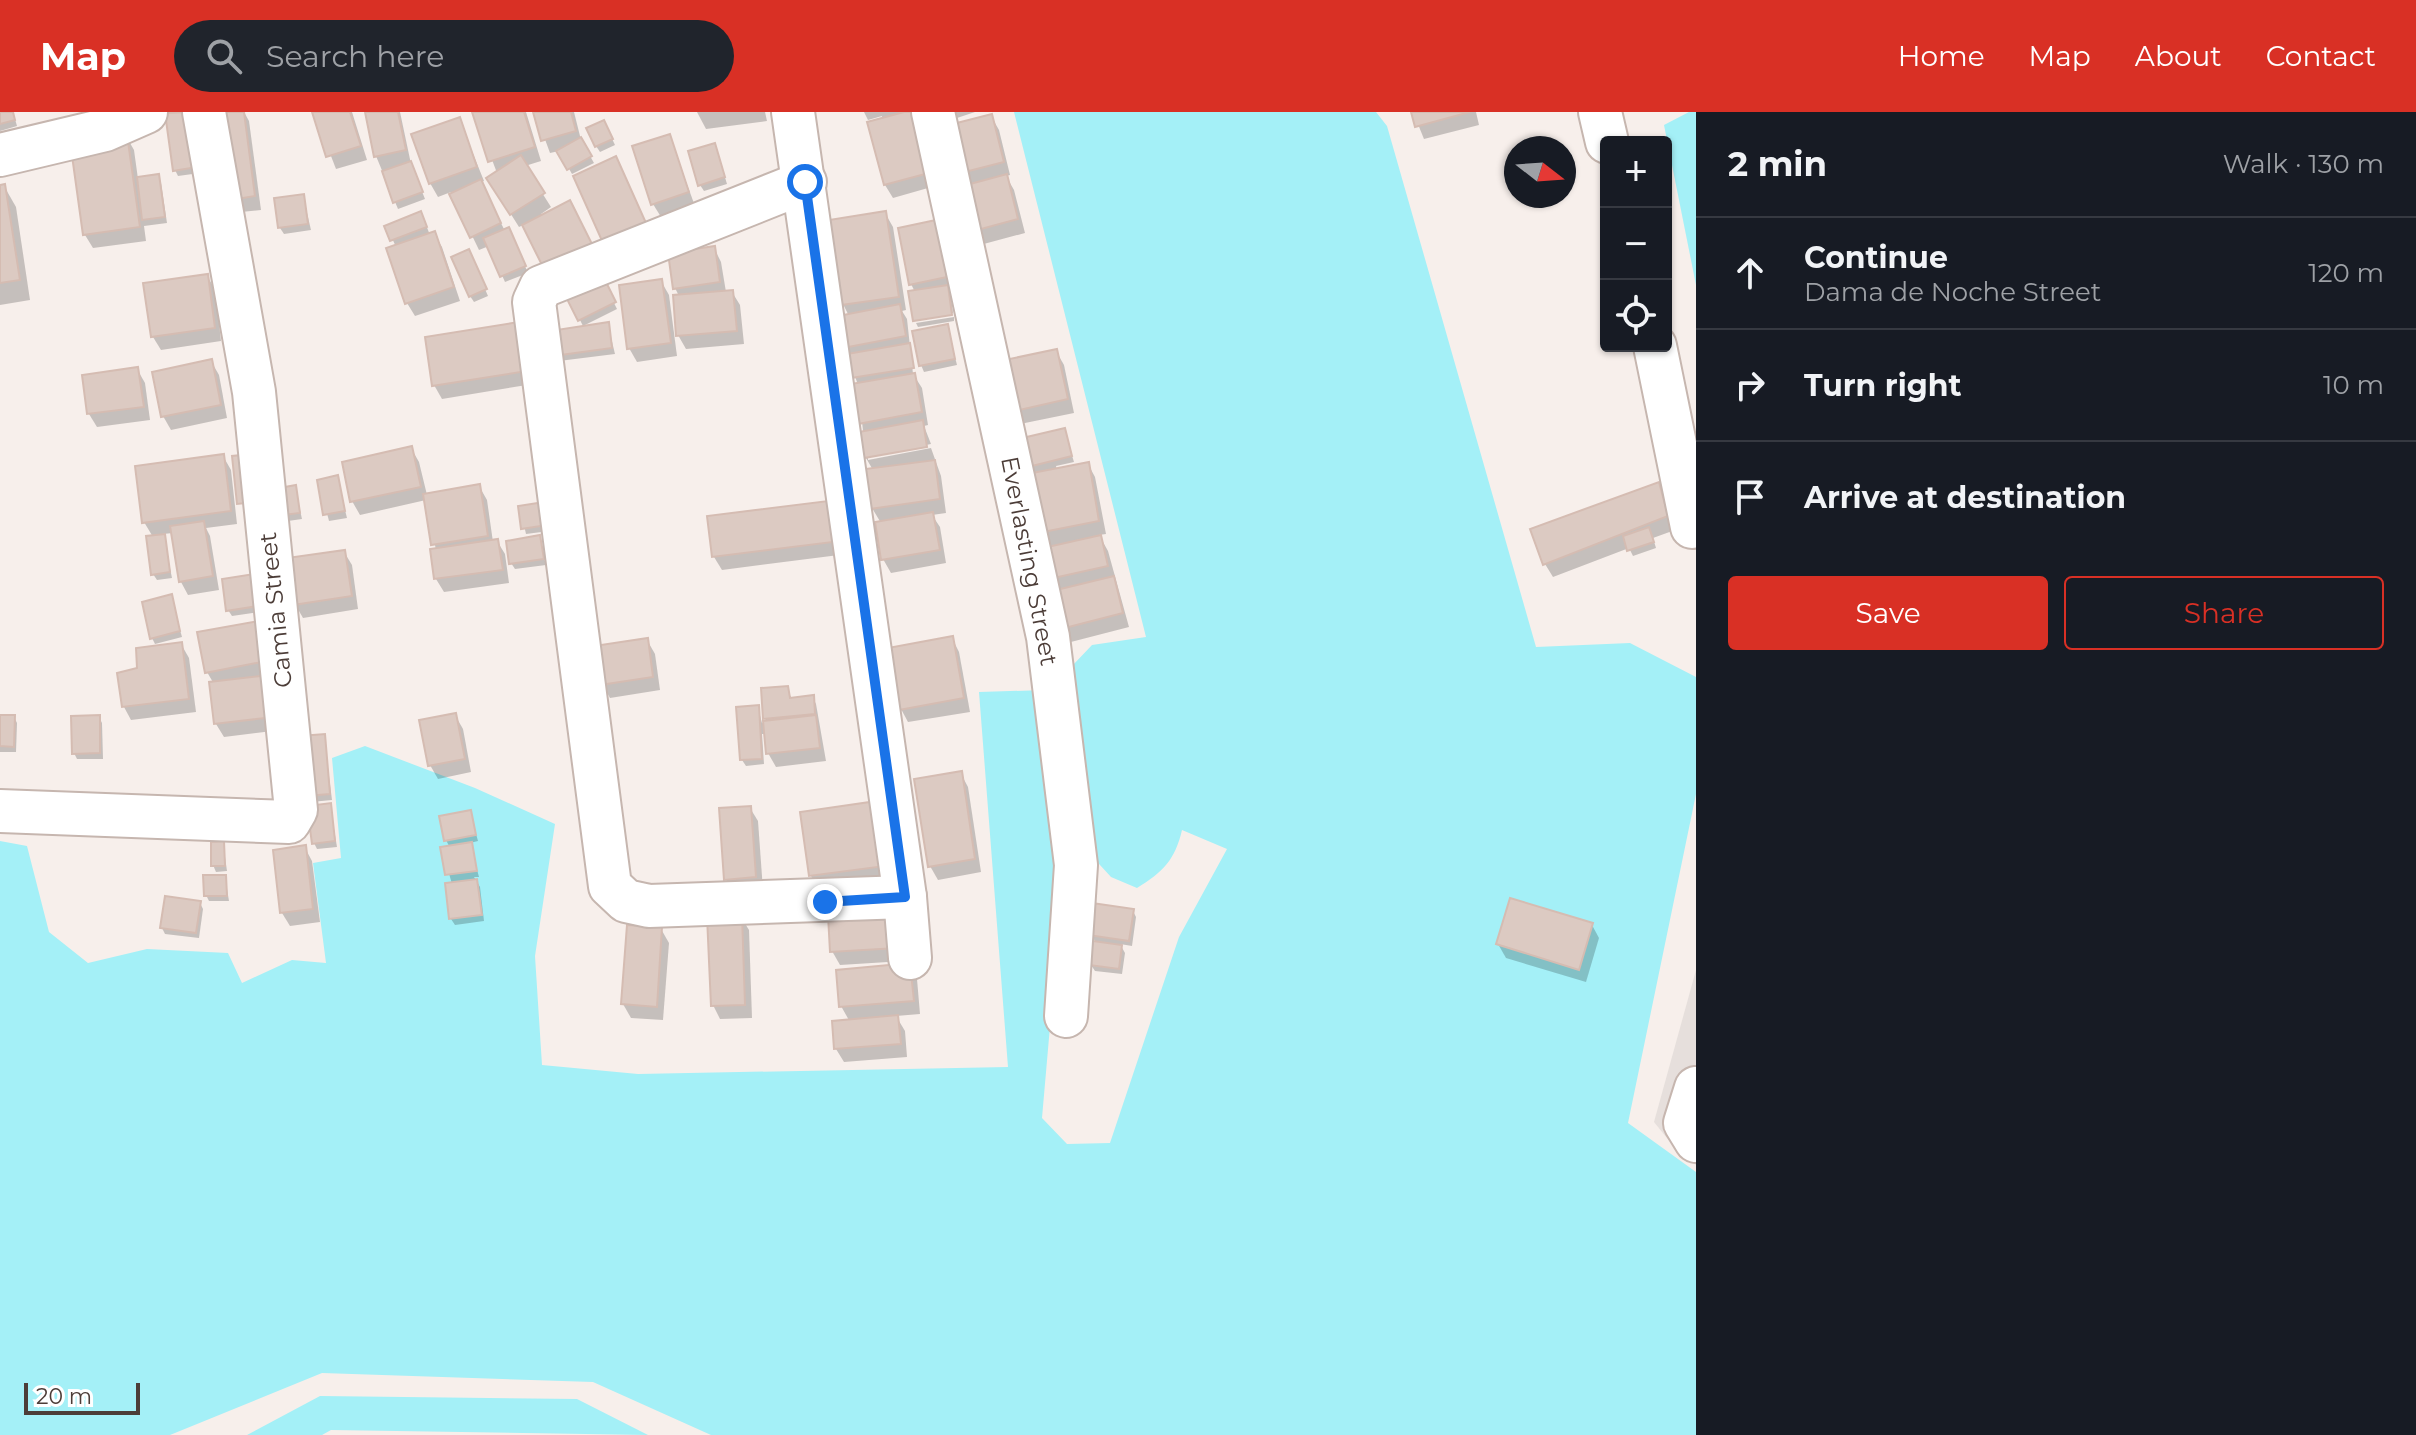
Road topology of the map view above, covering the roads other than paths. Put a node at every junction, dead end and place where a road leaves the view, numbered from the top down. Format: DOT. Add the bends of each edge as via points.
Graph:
graph roads {
  1 [pos="146,112"];
  2 [pos="204,112"];
  3 [pos="793,112"];
  4 [pos="933,112"];
  5 [pos="1600,112"];
  6 [pos="1606,136"];
  7 [pos="0,155"];
  8 [pos="805,182"];
  9 [pos="1656,352"];
  10 [pos="1692,527"];
  11 [pos="0,811"];
  12 [pos="905,897"];
  13 [pos="910,958"];
  14 [pos="1066,1016"];
  15 [pos="1696,1088"];
  16 [pos="1696,1141"];
  1 -- 7 [label="street" via="105,130"];
  2 -- 11 [label="street, Camia Street" via="254,392 296,810 289,822"];
  3 -- 8 [label="street"];
  4 -- 14 [label="street, Everlasting Street" via="1048,637 1076,865"];
  5 -- 6 [label="street"];
  8 -- 12 [label="street"];
  8 -- 12 [label="street" via="541,287 534,302 610,886 626,901 649,906"];
  9 -- 10 [label="street"];
  12 -- 13 [label="street"];
  15 -- 16 [label="street" via="1685,1123"];
}
